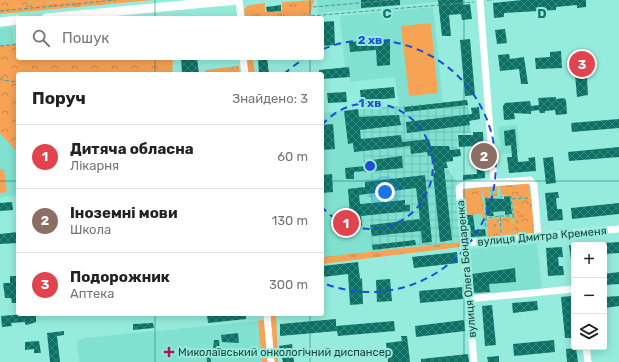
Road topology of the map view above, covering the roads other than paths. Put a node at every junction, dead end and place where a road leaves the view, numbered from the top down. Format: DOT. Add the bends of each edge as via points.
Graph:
graph roads {
  1 [pos="238,0"];
  2 [pos="480,1"];
  3 [pos="67,16"];
  4 [pos="241,16"];
  5 [pos="16,20"];
  6 [pos="0,22"];
  7 [pos="243,60"];
  8 [pos="245,72"];
  9 [pos="494,182"];
  10 [pos="619,229"];
  11 [pos="538,237"];
  12 [pos="464,243"];
  13 [pos="571,289"];
  14 [pos="468,299"];
  15 [pos="267,316"];
  16 [pos="586,350"];
  17 [pos="271,362"];
  18 [pos="474,362"];
  19 [pos="588,362"];
  1 -- 3 [label="main road"];
  1 -- 4 [label="street"];
  2 -- 9 [label="street"];
  5 -- 6 [label="main road"];
  7 -- 8 [label="street"];
  9 -- 11 [label="street, вулиця Олега Бондаренка" via="532,182"];
  9 -- 12 [label="street, вулиця Олега Бондаренка" via="464,185 459,188"];
  10 -- 11 [label="street, вулиця Дмитра Кременя"];
  11 -- 12 [label="street, вулиця Дмитра Кременя"];
  12 -- 14 [label="street, вулиця Олега Бондаренка"];
  13 -- 14 [label="street"];
  14 -- 18 [label="street, вулиця Олега Бондаренка"];
  15 -- 17 [label="street"];
  16 -- 19 [label="street"];
}
